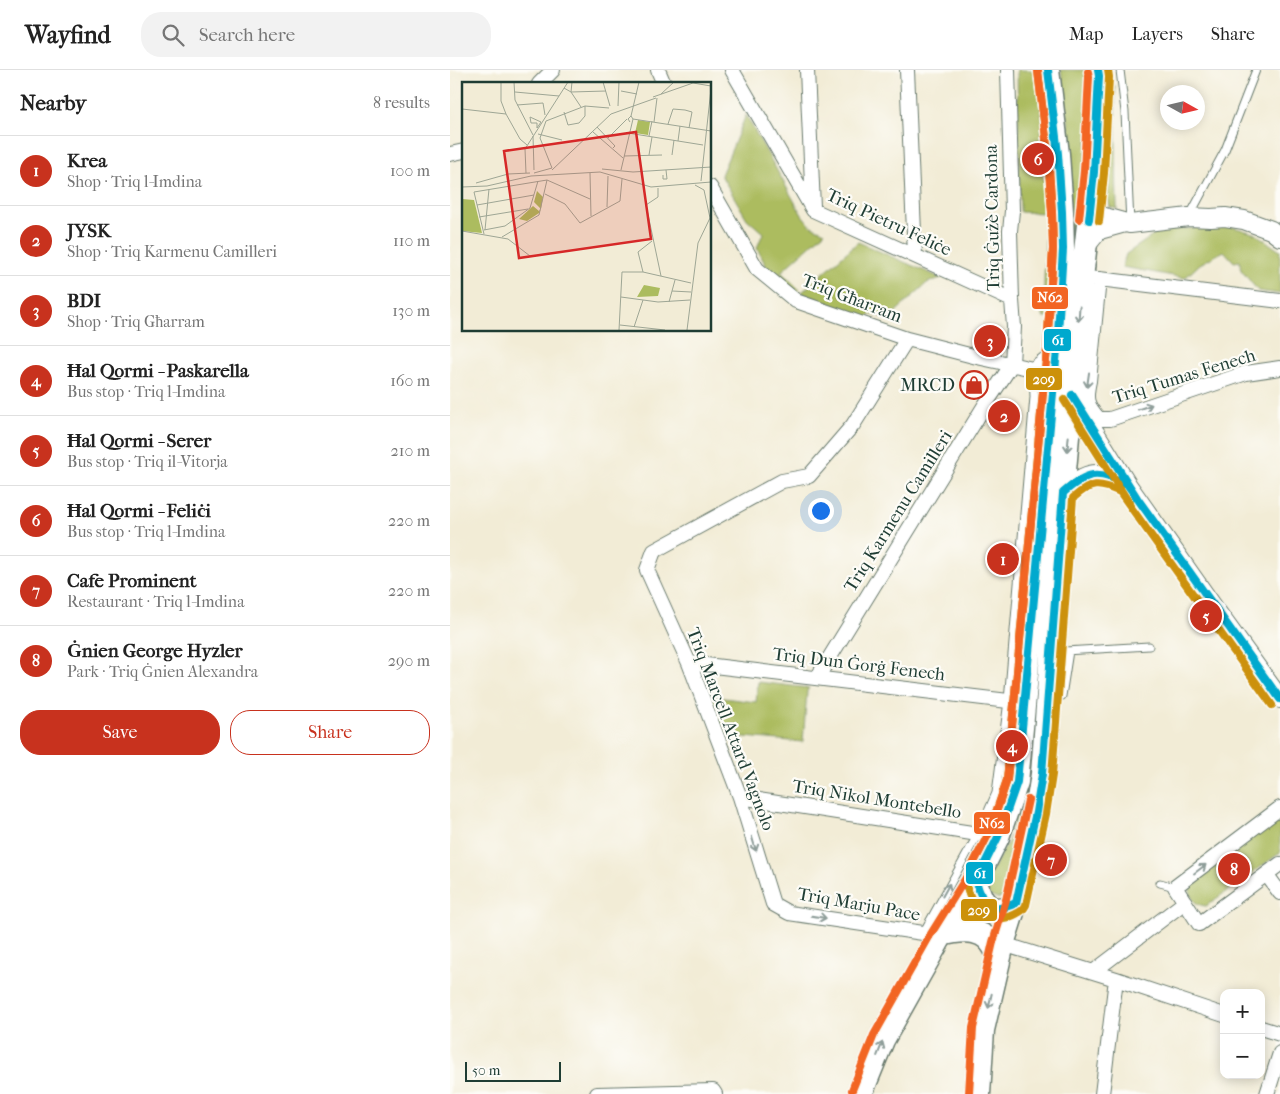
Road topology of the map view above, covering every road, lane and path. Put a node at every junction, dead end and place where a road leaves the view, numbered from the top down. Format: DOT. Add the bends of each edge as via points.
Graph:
graph roads {
  1 [pos="553,70"];
  2 [pos="658,70"];
  3 [pos="732,70"];
  4 [pos="807,70"];
  5 [pos="907,70"];
  6 [pos="1008,70"];
  7 [pos="1048,70"];
  8 [pos="1098,70"];
  9 [pos="1120,70"];
  10 [pos="1256,70"];
  11 [pos="541,82"];
  12 [pos="663,82"];
  13 [pos="711,189"];
  14 [pos="813,210"];
  15 [pos="1090,213"];
  16 [pos="1189,217"];
  17 [pos="1130,224"];
  18 [pos="1280,237"];
  19 [pos="1086,249"];
  20 [pos="915,255"];
  21 [pos="1090,278"];
  22 [pos="1012,300"];
  23 [pos="1280,301"];
  24 [pos="907,339"];
  25 [pos="1057,350"];
  26 [pos="1012,364"];
  27 [pos="1280,368"];
  28 [pos="1033,369"];
  29 [pos="1062,395"];
  30 [pos="1128,484"];
  31 [pos="1064,493"];
  32 [pos="1149,646"];
  33 [pos="1060,650"];
  34 [pos="689,663"];
  35 [pos="817,678"];
  36 [pos="1062,696"];
  37 [pos="1280,699"];
  38 [pos="1016,702"];
  39 [pos="740,797"];
  40 [pos="1280,808"];
  41 [pos="978,834"];
  42 [pos="1280,864"];
  43 [pos="1267,874"];
  44 [pos="976,881"];
  45 [pos="1160,883"];
  46 [pos="1175,887"];
  47 [pos="1280,893"];
  48 [pos="1185,902"];
  49 [pos="1016,903"];
  50 [pos="773,904"];
  51 [pos="934,937"];
  52 [pos="1001,953"];
  53 [pos="1093,972"];
  54 [pos="1116,979"];
  55 [pos="1220,1014"];
  56 [pos="1265,1029"];
  57 [pos="1280,1034"];
  58 [pos="1280,1052"];
  59 [pos="714,1092"];
  60 [pos="597,1094"];
  61 [pos="861,1094"];
  62 [pos="979,1094"];
  63 [pos="1102,1094"];
  64 [pos="1266,1094"];
  1 -- 11 [label="street"];
  2 -- 12 [label="street"];
  3 -- 14 [label="street, Triq Pietru Feliċe"];
  4 -- 14 [label="street"];
  5 -- 20 [label="street"];
  6 -- 22 [label="street, Triq Ġużè Cardona"];
  7 -- 25 [label="highway" via="1062,212"];
  8 -- 15 [label="highway"];
  9 -- 17 [label="lane"];
  10 -- 16 [label="lane" via="1225,150"];
  13 -- 24 [label="street, Triq Għarram" via="757,269 796,301"];
  14 -- 20 [label="street, Triq Pietru Feliċe"];
  15 -- 17 [label="street"];
  15 -- 19 [label="highway"];
  16 -- 17 [label="street"];
  16 -- 18 [label="street" via="1244,220"];
  17 -- 19 [label="street" via="1100,232"];
  19 -- 21 [label="highway"];
  20 -- 22 [label="street, Triq Pietru Feliċe"];
  21 -- 23 [label="street"];
  21 -- 27 [label="street, Triq Tumas Fenech, one-way" via="1086,396 1090,410 1099,420 1246,373"];
  21 -- 29 [label="highway, one-way"];
  22 -- 26 [label="street, Triq Ġużè Cardona"];
  24 -- 26 [label="street, Triq Għarram"];
  24 -- 34 [label="street, Triq Marcell Attard Vagnolo" via="853,425 809,476 782,481 654,552 647,570"];
  25 -- 28 [label="street"];
  25 -- 29 [label="highway"];
  26 -- 28 [label="street, Triq Għarram"];
  26 -- 35 [label="street, Triq Karmenu Camilleri"];
  28 -- 29 [label="street"];
  28 -- 38 [label="lane"];
  29 -- 30 [label="street"];
  29 -- 31 [label="highway, one-way"];
  29 -- 38 [label="highway"];
  30 -- 31 [label="street" via="1094,474 1087,475"];
  30 -- 37 [label="street"];
  31 -- 33 [label="highway"];
  32 -- 33 [label="lane"];
  33 -- 36 [label="lane"];
  33 -- 49 [label="highway" via="1036,812"];
  34 -- 35 [label="street, Triq Dun Ġorġ Fenech"];
  34 -- 39 [label="street, Triq Marcell Attard Vagnolo"];
  35 -- 38 [label="street, Triq Dun Ġorġ Fenech"];
  38 -- 41 [label="lane" via="996,793"];
  38 -- 44 [label="highway" via="1018,782 998,837"];
  39 -- 41 [label="street, Triq Nikol Montebello"];
  39 -- 50 [label="street, Triq Marcell Attard Vagnolo, one-way"];
  46 -- 40 [label="street, one-way"];
  51 -- 41 [label="lane, one-way"];
  42 -- 43 [label="street"];
  43 -- 47 [label="street"];
  43 -- 48 [label="street" via="1199,924"];
  44 -- 49 [label="highway" via="980,896 991,908 1006,908"];
  44 -- 51 [label="highway"];
  45 -- 46 [label="lane"];
  46 -- 48 [label="street"];
  48 -- 53 [label="street"];
  49 -- 52 [label="highway"];
  50 -- 51 [label="street, Triq Marju Pace, one-way" via="789,913"];
  51 -- 52 [label="highway" via="958,931 974,932 983,935"];
  61 -- 51 [label="highway, one-way"];
  52 -- 53 [label="street"];
  52 -- 62 [label="highway, one-way" via="983,1030"];
  53 -- 54 [label="street"];
  54 -- 55 [label="street"];
  54 -- 63 [label="street"];
  56 -- 57 [label="street"];
  58 -- 64 [label="street"];
  59 -- 60 [label="street"];
}
